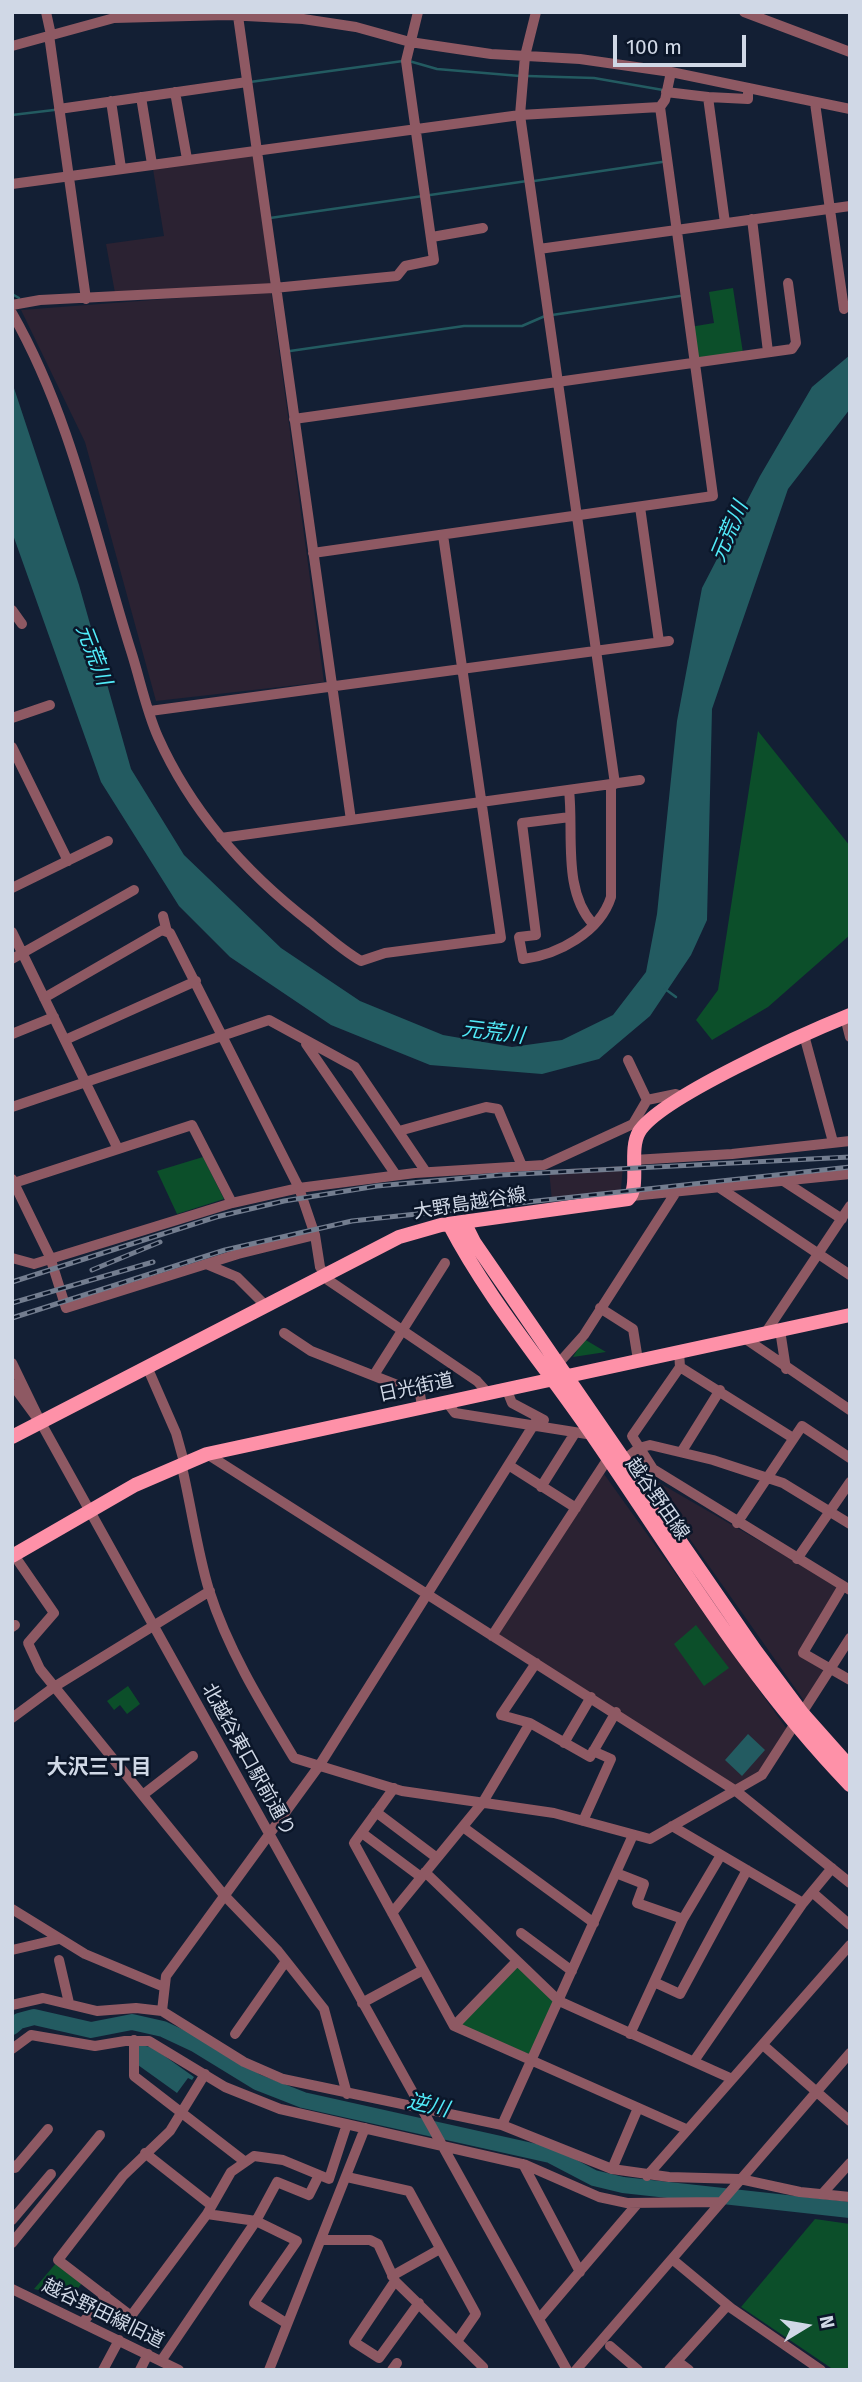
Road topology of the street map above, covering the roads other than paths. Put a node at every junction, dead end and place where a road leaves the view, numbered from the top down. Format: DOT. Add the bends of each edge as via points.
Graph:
graph roads {
  1 [pos="46,12"];
  2 [pos="418,12"];
  3 [pos="536,12"];
  4 [pos="744,12"];
  5 [pos="114,15"];
  6 [pos="230,15"];
  7 [pos="304,15"];
  8 [pos="50,35"];
  9 [pos="410,42"];
  10 [pos="12,46"];
  11 [pos="850,52"];
  12 [pos="525,56"];
  13 [pos="671,72"];
  14 [pos="247,82"];
  15 [pos="748,89"];
  16 [pos="175,92"];
  17 [pos="666,92"];
  18 [pos="141,97"];
  19 [pos="708,97"];
  20 [pos="111,101"];
  21 [pos="815,103"];
  22 [pos="660,107"];
  23 [pos="59,109"];
  24 [pos="850,109"];
  25 [pos="520,115"];
  26 [pos="415,128"];
  27 [pos="256,151"];
  28 [pos="187,159"];
  29 [pos="152,164"];
  30 [pos="121,167"];
  31 [pos="69,175"];
  32 [pos="12,184"];
  33 [pos="850,206"];
  34 [pos="830,208"];
  35 [pos="752,219"];
  36 [pos="725,223"];
  37 [pos="483,228"];
  38 [pos="676,230"];
  39 [pos="432,237"];
  40 [pos="539,249"];
  41 [pos="788,283"];
  42 [pos="274,288"];
  43 [pos="86,299"];
  44 [pos="12,305"];
  45 [pos="844,309"];
  46 [pos="12,313"];
  47 [pos="768,352"];
  48 [pos="694,363"];
  49 [pos="558,382"];
  50 [pos="294,419"];
  51 [pos="640,507"];
  52 [pos="577,516"];
  53 [pos="443,535"];
  54 [pos="313,553"];
  55 [pos="12,610"];
  56 [pos="22,624"];
  57 [pos="596,650"];
  58 [pos="461,669"];
  59 [pos="331,687"];
  60 [pos="50,705"];
  61 [pos="149,711"];
  62 [pos="12,718"];
  63 [pos="12,747"];
  64 [pos="640,780"];
  65 [pos="613,784"];
  66 [pos="569,790"];
  67 [pos="479,803"];
  68 [pos="570,817"];
  69 [pos="351,820"];
  70 [pos="221,838"];
  71 [pos="107,841"];
  72 [pos="68,860"];
  73 [pos="12,888"];
  74 [pos="134,890"];
  75 [pos="163,916"];
  76 [pos="593,924"];
  77 [pos="168,930"];
  78 [pos="12,932"];
  79 [pos="18,956"];
  80 [pos="196,981"];
  81 [pos="44,998"];
  82 [pos="848,1016"];
  83 [pos="54,1017"];
  84 [pos="12,1034"];
  85 [pos="804,1035"];
  86 [pos="225,1036"];
  87 [pos="850,1037"];
  88 [pos="65,1040"];
  89 [pos="304,1041"];
  90 [pos="628,1059"];
  91 [pos="86,1082"];
  92 [pos="683,1097"];
  93 [pos="647,1100"];
  94 [pos="12,1107"];
  95 [pos="638,1124"];
  96 [pos="399,1131"];
  97 [pos="850,1141"];
  98 [pos="833,1142"];
  99 [pos="118,1149"];
  100 [pos="634,1160"];
  101 [pos="522,1166"];
  102 [pos="426,1172"];
  103 [pos="850,1174"];
  104 [pos="396,1175"];
  105 [pos="781,1180"];
  106 [pos="13,1181"];
  107 [pos="299,1188"];
  108 [pos="720,1188"];
  109 [pos="676,1192"];
  110 [pos="632,1196"];
  111 [pos="232,1203"];
  112 [pos="850,1206"];
  113 [pos="842,1219"];
  114 [pos="457,1223"];
  115 [pos="315,1235"];
  116 [pos="818,1254"];
  117 [pos="50,1257"];
  118 [pos="12,1258"];
  119 [pos="444,1263"];
  120 [pos="206,1264"];
  121 [pos="323,1274"];
  122 [pos="850,1275"];
  123 [pos="267,1307"];
  124 [pos="600,1308"];
  125 [pos="850,1315"];
  126 [pos="402,1331"];
  127 [pos="773,1331"];
  128 [pos="284,1333"];
  129 [pos="743,1337"];
  130 [pos="679,1351"];
  131 [pos="638,1360"];
  132 [pos="12,1363"];
  133 [pos="680,1367"];
  134 [pos="148,1369"];
  135 [pos="786,1369"];
  136 [pos="562,1370"];
  137 [pos="374,1375"];
  138 [pos="551,1378"];
  139 [pos="12,1384"];
  140 [pos="506,1388"];
  141 [pos="720,1390"];
  142 [pos="487,1392"];
  143 [pos="446,1401"];
  144 [pos="422,1406"];
  145 [pos="850,1410"];
  146 [pos="536,1422"];
  147 [pos="41,1423"];
  148 [pos="573,1432"];
  149 [pos="593,1435"];
  150 [pos="12,1437"];
  151 [pos="793,1438"];
  152 [pos="639,1448"];
  153 [pos="682,1451"];
  154 [pos="206,1454"];
  155 [pos="850,1458"];
  156 [pos="607,1460"];
  157 [pos="625,1460"];
  158 [pos="183,1463"];
  159 [pos="510,1466"];
  160 [pos="766,1478"];
  161 [pos="850,1482"];
  162 [pos="541,1487"];
  163 [pos="576,1507"];
  164 [pos="90,1511"];
  165 [pos="829,1511"];
  166 [pos="737,1523"];
  167 [pos="850,1524"];
  168 [pos="13,1555"];
  169 [pos="797,1559"];
  170 [pos="846,1588"];
  171 [pos="210,1591"];
  172 [pos="427,1596"];
  173 [pos="155,1626"];
  174 [pos="492,1636"];
  175 [pos="850,1638"];
  176 [pos="536,1663"];
  177 [pos="831,1668"];
  178 [pos="850,1680"];
  179 [pos="54,1687"];
  180 [pos="591,1697"];
  181 [pos="616,1712"];
  182 [pos="12,1718"];
  183 [pos="798,1719"];
  184 [pos="530,1723"];
  185 [pos="564,1743"];
  186 [pos="593,1751"];
  187 [pos="193,1756"];
  188 [pos="319,1766"];
  189 [pos="850,1767"];
  190 [pos="850,1785"];
  191 [pos="394,1788"];
  192 [pos="736,1791"];
  193 [pos="144,1794"];
  194 [pos="483,1802"];
  195 [pos="376,1812"];
  196 [pos="583,1821"];
  197 [pos="673,1826"];
  198 [pos="463,1827"];
  199 [pos="362,1833"];
  200 [pos="269,1834"];
  201 [pos="633,1835"];
  202 [pos="721,1855"];
  203 [pos="437,1858"];
  204 [pos="832,1868"];
  205 [pos="747,1870"];
  206 [pos="616,1872"];
  207 [pos="423,1875"];
  208 [pos="850,1882"];
  209 [pos="812,1892"];
  210 [pos="223,1894"];
  211 [pos="803,1903"];
  212 [pos="12,1909"];
  213 [pos="392,1913"];
  214 [pos="683,1919"];
  215 [pos="594,1923"];
  216 [pos="850,1925"];
  217 [pos="522,1933"];
  218 [pos="59,1938"];
  219 [pos="850,1945"];
  220 [pos="12,1950"];
  221 [pos="59,1960"];
  222 [pos="286,1961"];
  223 [pos="517,1961"];
  224 [pos="423,1969"];
  225 [pos="572,1971"];
  226 [pos="654,1982"];
  227 [pos="164,1987"];
  228 [pos="559,2001"];
  229 [pos="69,2003"];
  230 [pos="362,2003"];
  231 [pos="12,2005"];
  232 [pos="162,2011"];
  233 [pos="454,2026"];
  234 [pos="235,2034"];
  235 [pos="630,2034"];
  236 [pos="134,2040"];
  237 [pos="763,2045"];
  238 [pos="12,2049"];
  239 [pos="850,2053"];
  240 [pos="532,2060"];
  241 [pos="694,2061"];
  242 [pos="205,2074"];
  243 [pos="730,2078"];
  244 [pos="817,2091"];
  245 [pos="347,2094"];
  246 [pos="638,2108"];
  247 [pos="181,2111"];
  248 [pos="424,2113"];
  249 [pos="850,2121"];
  250 [pos="347,2124"];
  251 [pos="502,2125"];
  252 [pos="365,2128"];
  253 [pos="48,2129"];
  254 [pos="686,2129"];
  255 [pos="100,2135"];
  256 [pos="439,2143"];
  257 [pos="145,2153"];
  258 [pos="244,2161"];
  259 [pos="850,2163"];
  260 [pos="523,2164"];
  261 [pos="12,2165"];
  262 [pos="612,2169"];
  263 [pos="51,2174"];
  264 [pos="319,2175"];
  265 [pos="647,2176"];
  266 [pos="347,2177"];
  267 [pos="739,2180"];
  268 [pos="823,2193"];
  269 [pos="850,2197"];
  270 [pos="722,2200"];
  271 [pos="638,2203"];
  272 [pos="209,2209"];
  273 [pos="12,2220"];
  274 [pos="256,2221"];
  275 [pos="322,2240"];
  276 [pos="12,2243"];
  277 [pos="440,2249"];
  278 [pos="672,2259"];
  279 [pos="580,2272"];
  280 [pos="394,2278"];
  281 [pos="12,2289"];
  282 [pos="106,2297"];
  283 [pos="419,2303"];
  284 [pos="727,2306"];
  285 [pos="539,2319"];
  286 [pos="83,2322"];
  287 [pos="286,2323"];
  288 [pos="119,2340"];
  289 [pos="458,2340"];
  290 [pos="610,2346"];
  291 [pos="148,2354"];
  292 [pos="161,2361"];
  293 [pos="673,2366"];
  294 [pos="103,2370"];
  295 [pos="139,2370"];
  296 [pos="179,2370"];
  297 [pos="269,2370"];
  298 [pos="481,2370"];
  299 [pos="568,2370"];
  300 [pos="576,2370"];
  301 [pos="638,2370"];
  302 [pos="689,2370"];
  303 [pos="821,2370"];
  1 -- 8 [label="street"];
  2 -- 9 [label="street"];
  3 -- 12 [label="street"];
  4 -- 11 [label="street"];
  5 -- 6 [label="street"];
  5 -- 8 [label="street"];
  6 -- 7 [label="street"];
  6 -- 14 [label="street"];
  7 -- 9 [label="street"];
  8 -- 10 [label="street"];
  8 -- 23 [label="street"];
  9 -- 12 [label="street"];
  9 -- 26 [label="street" via="406,61"];
  12 -- 13 [label="street"];
  12 -- 25 [label="street"];
  13 -- 15 [label="street"];
  13 -- 17 [label="street"];
  14 -- 16 [label="street"];
  14 -- 27 [label="street"];
  15 -- 19 [label="street" via="748,99"];
  15 -- 21 [label="street"];
  16 -- 18 [label="street"];
  16 -- 28 [label="street"];
  17 -- 19 [label="street"];
  17 -- 22 [label="street"];
  18 -- 20 [label="street"];
  18 -- 29 [label="street"];
  19 -- 36 [label="street"];
  20 -- 23 [label="street"];
  20 -- 30 [label="street"];
  21 -- 24 [label="street"];
  21 -- 34 [label="street"];
  22 -- 25 [label="street"];
  22 -- 38 [label="street"];
  23 -- 31 [label="street"];
  25 -- 26 [label="street"];
  25 -- 40 [label="street"];
  26 -- 27 [label="street"];
  26 -- 39 [label="street"];
  27 -- 28 [label="street"];
  27 -- 42 [label="street"];
  28 -- 29 [label="street"];
  29 -- 30 [label="street"];
  30 -- 31 [label="street"];
  31 -- 32 [label="street"];
  31 -- 43 [label="street"];
  33 -- 34 [label="street"];
  34 -- 35 [label="street"];
  34 -- 45 [label="street"];
  35 -- 36 [label="street"];
  35 -- 47 [label="street"];
  36 -- 38 [label="street"];
  37 -- 39 [label="street"];
  38 -- 40 [label="street"];
  38 -- 48 [label="street"];
  39 -- 42 [label="street" via="434,260 405,267 397,276"];
  40 -- 49 [label="street"];
  41 -- 47 [label="street" via="796,343 792,349"];
  42 -- 43 [label="street"];
  42 -- 50 [label="street"];
  43 -- 44 [label="street"];
  46 -- 61 [label="street" via="42,370 72,444 111,592"];
  47 -- 48 [label="street"];
  48 -- 49 [label="street"];
  48 -- 51 [label="street" via="713,496"];
  49 -- 50 [label="street"];
  49 -- 52 [label="street"];
  50 -- 54 [label="street"];
  51 -- 52 [label="street"];
  51 -- 57 [label="street" via="664,641"];
  52 -- 53 [label="street"];
  52 -- 57 [label="street"];
  53 -- 54 [label="street"];
  53 -- 58 [label="street"];
  54 -- 59 [label="street"];
  55 -- 56 [label="street"];
  57 -- 58 [label="street"];
  57 -- 65 [label="street"];
  58 -- 59 [label="street"];
  58 -- 67 [label="street"];
  59 -- 61 [label="street"];
  59 -- 69 [label="street"];
  60 -- 62 [label="street"];
  61 -- 70 [label="street" via="175,769"];
  63 -- 72 [label="street"];
  64 -- 65 [label="street"];
  65 -- 66 [label="street"];
  65 -- 76 [label="street" via="611,897 604,914"];
  66 -- 67 [label="street"];
  66 -- 68 [label="street"];
  67 -- 69 [label="street"];
  67 -- 70 [label="street" via="500,938 385,953 361,961 276,897"];
  68 -- 76 [label="street" via="580,905"];
  68 -- 76 [label="street" via="522,823 536,935 519,937 523,960 573,943"];
  69 -- 70 [label="street"];
  71 -- 72 [label="street"];
  72 -- 73 [label="street"];
  74 -- 79 [label="street"];
  75 -- 77 [label="street"];
  77 -- 80 [label="street"];
  77 -- 81 [label="street"];
  78 -- 79 [label="street"];
  79 -- 81 [label="street"];
  80 -- 86 [label="street"];
  80 -- 88 [label="street"];
  81 -- 83 [label="street"];
  82 -- 85 [label="main road"];
  82 -- 87 [label="street"];
  83 -- 84 [label="street"];
  83 -- 88 [label="street"];
  85 -- 92 [label="main road"];
  85 -- 98 [label="street"];
  86 -- 89 [label="street" via="269,1020"];
  86 -- 91 [label="street"];
  86 -- 107 [label="street"];
  88 -- 91 [label="street"];
  89 -- 96 [label="street" via="355,1068"];
  89 -- 104 [label="street"];
  90 -- 93 [label="street"];
  91 -- 94 [label="street"];
  91 -- 99 [label="street"];
  92 -- 93 [label="street" via="676,1094"];
  92 -- 95 [label="main road"];
  93 -- 95 [label="street"];
  95 -- 100 [label="main road"];
  95 -- 101 [label="street" via="544,1165"];
  96 -- 101 [label="street" via="486,1107 498,1109"];
  96 -- 102 [label="street"];
  97 -- 98 [label="street"];
  98 -- 100 [label="street"];
  99 -- 106 [label="street"];
  99 -- 111 [label="street" via="192,1125"];
  100 -- 110 [label="main road"];
  101 -- 102 [label="street"];
  102 -- 104 [label="street"];
  103 -- 105 [label="street"];
  104 -- 107 [label="street"];
  105 -- 108 [label="street"];
  105 -- 113 [label="street"];
  106 -- 117 [label="street"];
  107 -- 111 [label="street"];
  107 -- 115 [label="street"];
  108 -- 109 [label="street"];
  108 -- 116 [label="street"];
  109 -- 110 [label="street"];
  109 -- 124 [label="street"];
  110 -- 114 [label="main road, 大野島越谷線" via="622,1202"];
  111 -- 117 [label="street"];
  112 -- 113 [label="street"];
  113 -- 116 [label="street"];
  114 -- 121 [label="main road, 大野島越谷線" via="399,1237"];
  114 -- 136 [label="main road, 越谷野田線"];
  114 -- 138 [label="main road, 越谷野田線" via="460,1245"];
  115 -- 120 [label="street"];
  115 -- 121 [label="street"];
  116 -- 122 [label="street"];
  116 -- 127 [label="street"];
  117 -- 118 [label="street" via="34,1264"];
  117 -- 120 [label="street" via="66,1308"];
  119 -- 126 [label="street"];
  120 -- 123 [label="street" via="237,1277"];
  121 -- 123 [label="main road, 大野島越谷線"];
  121 -- 126 [label="street"];
  123 -- 134 [label="main road, 大野島越谷線"];
  124 -- 131 [label="street" via="633,1329"];
  124 -- 136 [label="street"];
  125 -- 127 [label="main road, 日光街道"];
  126 -- 137 [label="street"];
  126 -- 142 [label="street"];
  127 -- 129 [label="main road, 日光街道"];
  127 -- 135 [label="street"];
  128 -- 137 [label="street" via="311,1351"];
  129 -- 130 [label="main road, 日光街道"];
  129 -- 135 [label="street"];
  130 -- 131 [label="main road, 日光街道"];
  130 -- 133 [label="street"];
  131 -- 136 [label="main road, 日光街道"];
  132 -- 147 [label="street"];
  133 -- 141 [label="street"];
  133 -- 152 [label="street" via="632,1436"];
  134 -- 147 [label="main road, 大野島越谷線"];
  134 -- 158 [label="street" via="176,1433"];
  135 -- 145 [label="street"];
  136 -- 138 [label="main road, 日光街道"];
  136 -- 157 [label="main road, 越谷野田線"];
  137 -- 144 [label="street" via="420,1394"];
  138 -- 140 [label="main road, 日光街道"];
  138 -- 149 [label="main road, 越谷野田線"];
  139 -- 147 [label="street"];
  140 -- 142 [label="main road, 日光街道"];
  140 -- 146 [label="street" via="512,1403"];
  141 -- 151 [label="street"];
  141 -- 153 [label="street"];
  142 -- 143 [label="main road, 日光街道"];
  143 -- 144 [label="main road, 日光街道"];
  143 -- 146 [label="street" via="456,1413"];
  144 -- 154 [label="main road, 日光街道"];
  146 -- 148 [label="street"];
  146 -- 159 [label="street"];
  147 -- 150 [label="main road, 大野島越谷線"];
  147 -- 164 [label="street, 北越谷東口駅前通り"];
  148 -- 149 [label="street"];
  148 -- 162 [label="street"];
  149 -- 156 [label="main road, 越谷野田線"];
  151 -- 155 [label="street" via="802,1426"];
  151 -- 160 [label="street"];
  152 -- 153 [label="street"];
  152 -- 157 [label="street"];
  152 -- 166 [label="street" via="653,1469"];
  153 -- 160 [label="street"];
  154 -- 158 [label="main road, 日光街道"];
  154 -- 172 [label="street"];
  156 -- 163 [label="street"];
  156 -- 183 [label="main road, 越谷野田線"];
  157 -- 183 [label="main road, 越谷野田線"];
  158 -- 164 [label="main road, 日光街道"];
  158 -- 171 [label="street"];
  159 -- 162 [label="street"];
  159 -- 172 [label="street"];
  160 -- 165 [label="street"];
  160 -- 166 [label="street"];
  161 -- 165 [label="street"];
  162 -- 163 [label="street"];
  163 -- 174 [label="street"];
  164 -- 168 [label="main road, 日光街道"];
  164 -- 173 [label="street, 北越谷東口駅前通り"];
  165 -- 167 [label="street"];
  165 -- 169 [label="street"];
  166 -- 169 [label="street"];
  168 -- 179 [label="street" via="54,1613 28,1643"];
  169 -- 170 [label="street"];
  170 -- 177 [label="street" via="803,1653"];
  171 -- 173 [label="street"];
  171 -- 188 [label="street" via="242,1668 294,1758"];
  172 -- 174 [label="street"];
  172 -- 188 [label="street"];
  173 -- 179 [label="street"];
  173 -- 200 [label="street, 北越谷東口駅前通り"];
  174 -- 176 [label="street"];
  175 -- 177 [label="street"];
  176 -- 180 [label="street"];
  176 -- 184 [label="street" via="501,1714"];
  177 -- 178 [label="street"];
  177 -- 183 [label="street"];
  179 -- 182 [label="street"];
  179 -- 193 [label="street"];
  180 -- 181 [label="street"];
  180 -- 185 [label="street"];
  181 -- 186 [label="street"];
  181 -- 192 [label="street"];
  183 -- 189 [label="main road, 越谷野田線"];
  183 -- 190 [label="main road, 越谷野田線"];
  183 -- 192 [label="street" via="762,1775"];
  184 -- 185 [label="street"];
  184 -- 194 [label="street"];
  185 -- 186 [label="street" via="590,1757"];
  186 -- 196 [label="street" via="611,1759"];
  187 -- 193 [label="street"];
  188 -- 191 [label="street"];
  188 -- 200 [label="street"];
  191 -- 194 [label="street"];
  191 -- 195 [label="street"];
  192 -- 197 [label="street"];
  192 -- 204 [label="street"];
  193 -- 210 [label="street"];
  194 -- 196 [label="street"];
  194 -- 198 [label="street"];
  195 -- 199 [label="street"];
  195 -- 203 [label="street"];
  196 -- 201 [label="street"];
  197 -- 201 [label="street" via="650,1839"];
  197 -- 202 [label="street"];
  198 -- 203 [label="street"];
  198 -- 215 [label="street"];
  199 -- 207 [label="street"];
  199 -- 213 [label="street" via="354,1843"];
  200 -- 210 [label="street"];
  200 -- 230 [label="street, 北越谷東口駅前通り"];
  201 -- 206 [label="street"];
  202 -- 205 [label="street"];
  202 -- 214 [label="street"];
  203 -- 207 [label="street"];
  204 -- 208 [label="street"];
  204 -- 209 [label="street"];
  205 -- 211 [label="street"];
  205 -- 226 [label="street" via="680,1994"];
  206 -- 214 [label="street" via="644,1885 637,1903"];
  206 -- 215 [label="street"];
  207 -- 213 [label="street"];
  207 -- 223 [label="street"];
  209 -- 211 [label="street"];
  209 -- 216 [label="street"];
  210 -- 222 [label="street"];
  210 -- 227 [label="street" via="166,1976"];
  211 -- 241 [label="street"];
  212 -- 218 [label="street"];
  213 -- 224 [label="street"];
  214 -- 226 [label="street"];
  215 -- 225 [label="street"];
  217 -- 225 [label="street"];
  218 -- 220 [label="street"];
  218 -- 227 [label="street" via="85,1954"];
  219 -- 237 [label="street"];
  221 -- 229 [label="street"];
  222 -- 234 [label="street"];
  222 -- 245 [label="street" via="324,2009"];
  223 -- 228 [label="street"];
  223 -- 233 [label="street"];
  224 -- 230 [label="street"];
  224 -- 233 [label="street"];
  225 -- 228 [label="street"];
  226 -- 235 [label="street"];
  227 -- 232 [label="street"];
  228 -- 235 [label="street"];
  228 -- 240 [label="street"];
  229 -- 231 [label="street" via="43,1998"];
  229 -- 232 [label="street" via="97,2011"];
  230 -- 248 [label="street, 北越谷東口駅前通り"];
  232 -- 245 [label="street" via="244,2062 283,2079"];
  233 -- 240 [label="street"];
  235 -- 241 [label="street"];
  236 -- 238 [label="street" via="95,2046 31,2035"];
  236 -- 242 [label="street" via="158,2044"];
  236 -- 247 [label="street" via="134,2076"];
  237 -- 243 [label="street"];
  237 -- 244 [label="street"];
  239 -- 244 [label="street"];
  240 -- 246 [label="street"];
  240 -- 251 [label="street"];
  241 -- 243 [label="street"];
  242 -- 247 [label="street"];
  242 -- 250 [label="street" via="280,2109"];
  243 -- 254 [label="street"];
  244 -- 249 [label="street"];
  244 -- 267 [label="street"];
  245 -- 248 [label="street"];
  246 -- 254 [label="street"];
  246 -- 262 [label="street"];
  247 -- 257 [label="street" via="163,2140"];
  247 -- 258 [label="street"];
  248 -- 251 [label="street"];
  248 -- 256 [label="street, 北越谷東口駅前通り"];
  250 -- 252 [label="street"];
  250 -- 264 [label="street" via="329,2179"];
  251 -- 262 [label="street"];
  252 -- 256 [label="street"];
  252 -- 266 [label="street"];
  253 -- 261 [label="street" via="15,2168"];
  254 -- 265 [label="street"];
  255 -- 276 [label="street"];
  256 -- 260 [label="street"];
  256 -- 285 [label="street, 北越谷東口駅前通り"];
  257 -- 272 [label="street"];
  257 -- 282 [label="street" via="58,2260"];
  258 -- 264 [label="street" via="254,2156 283,2160"];
  258 -- 272 [label="street" via="231,2172"];
  259 -- 268 [label="street"];
  260 -- 271 [label="street" via="598,2197"];
  260 -- 279 [label="street"];
  262 -- 265 [label="street"];
  263 -- 273 [label="street"];
  264 -- 274 [label="street" via="309,2195 277,2182"];
  265 -- 267 [label="street"];
  266 -- 275 [label="street"];
  266 -- 277 [label="street" via="409,2192"];
  267 -- 268 [label="street"];
  267 -- 270 [label="street"];
  268 -- 269 [label="street"];
  270 -- 271 [label="street"];
  270 -- 278 [label="street"];
  271 -- 279 [label="street"];
  272 -- 274 [label="street"];
  272 -- 282 [label="street" via="131,2316"];
  274 -- 287 [label="street" via="297,2241 254,2303"];
  274 -- 292 [label="street"];
  275 -- 280 [label="street" via="378,2244"];
  275 -- 287 [label="street"];
  277 -- 280 [label="street"];
  277 -- 289 [label="street" via="476,2314"];
  278 -- 284 [label="street"];
  278 -- 300 [label="street"];
  279 -- 285 [label="street"];
  280 -- 283 [label="street"];
  280 -- 283 [label="street" via="354,2342 379,2358"];
  281 -- 286 [label="street, 越谷野田線旧道"];
  282 -- 286 [label="street"];
  283 -- 289 [label="street"];
  284 -- 293 [label="street"];
  284 -- 303 [label="street"];
  285 -- 299 [label="street, 北越谷東口駅前通り"];
  286 -- 288 [label="street, 越谷野田線旧道"];
  287 -- 297 [label="street"];
  288 -- 291 [label="street, 越谷野田線旧道"];
  288 -- 294 [label="street"];
  289 -- 298 [label="street"];
  290 -- 301 [label="street"];
  291 -- 292 [label="street, 越谷野田線旧道"];
  291 -- 295 [label="street"];
  292 -- 296 [label="street, 越谷野田線旧道"];
  293 -- 302 [label="street"];
}
